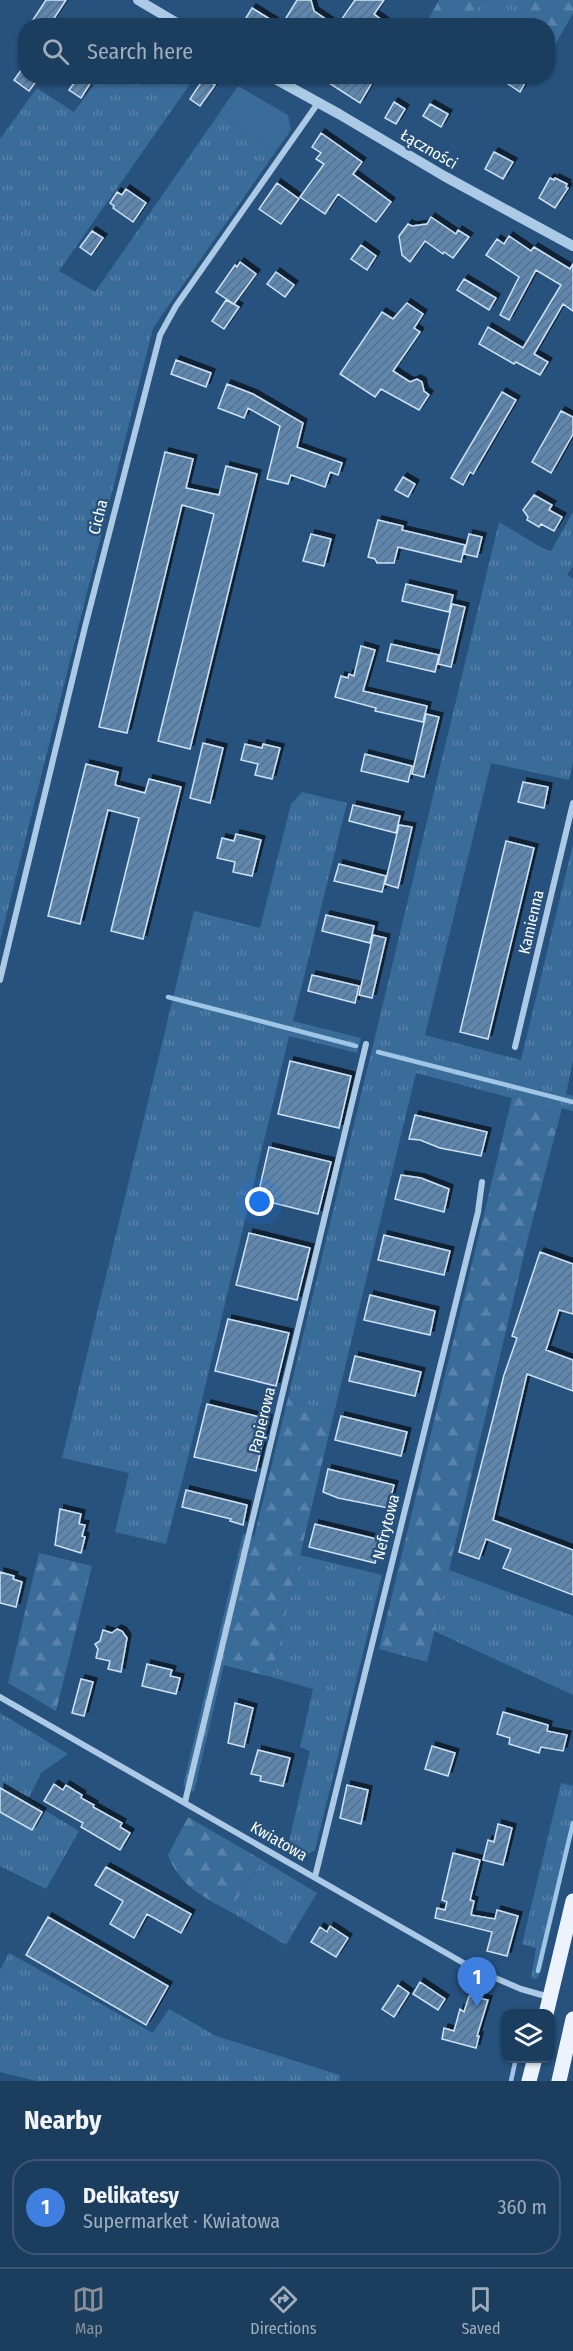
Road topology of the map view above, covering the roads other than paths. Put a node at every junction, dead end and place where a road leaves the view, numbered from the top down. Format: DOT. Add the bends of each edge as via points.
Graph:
graph roads {
  1 [pos="138,0"];
  2 [pos="168,18"];
  3 [pos="284,84"];
  4 [pos="318,103"];
  5 [pos="573,246"];
  6 [pos="573,803"];
  7 [pos="0,980"];
  8 [pos="366,1044"];
  9 [pos="514,1047"];
  10 [pos="482,1182"];
  11 [pos="0,1697"];
  12 [pos="184,1802"];
  13 [pos="315,1877"];
  14 [pos="573,1901"];
  15 [pos="550,1997"];
  16 [pos="547,2009"];
  17 [pos="573,2019"];
  18 [pos="534,2063"];
  19 [pos="529,2081"];
  20 [pos="559,2081"];
  1 -- 2 [label="street"];
  3 -- 4 [label="street, Łączności"];
  4 -- 5 [label="street, Łączności"];
  4 -- 7 [label="street, Cicha" via="176,306 160,335"];
  6 -- 9 [label="street, Kamienna"];
  8 -- 12 [label="street, Papierowa"];
  10 -- 13 [label="street, Nefrytowa"];
  11 -- 12 [label="street, Kwiatowa"];
  12 -- 13 [label="street, Kwiatowa"];
  13 -- 15 [label="street, Kwiatowa" via="474,1969"];
  14 -- 15 [label="main road"];
  15 -- 16 [label="main road"];
  17 -- 20 [label="main road"];
  18 -- 19 [label="main road"];
}
